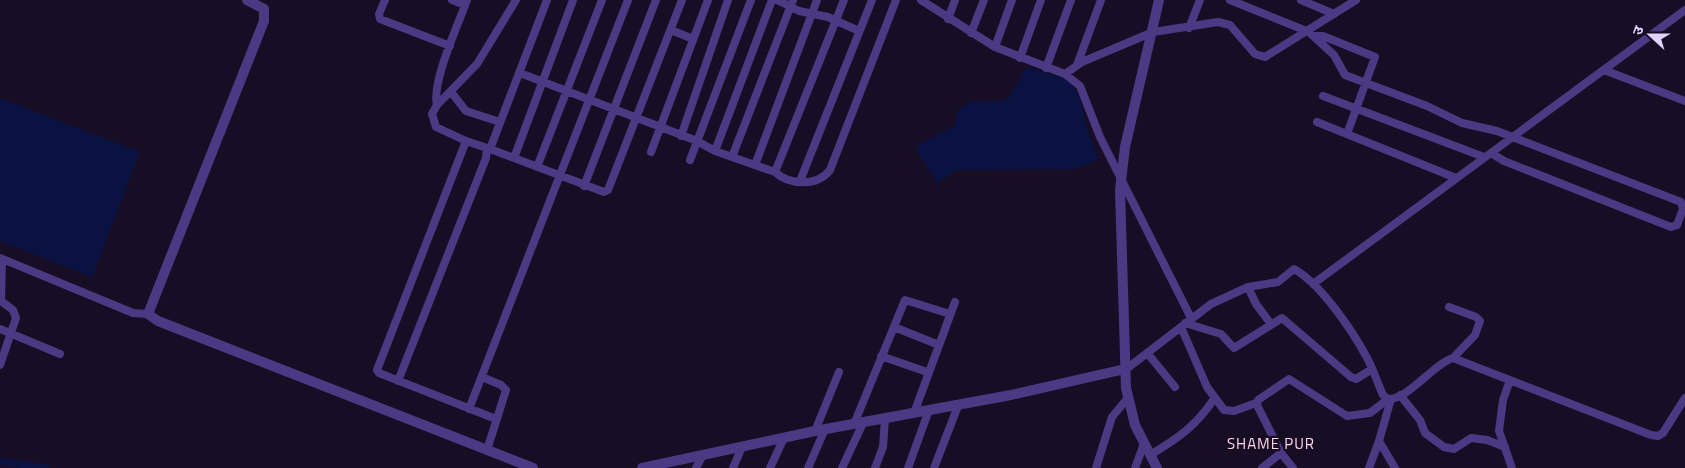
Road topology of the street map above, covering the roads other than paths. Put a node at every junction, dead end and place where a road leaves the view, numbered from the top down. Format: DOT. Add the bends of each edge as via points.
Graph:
graph roads {
  1 [pos="247,0"];
  2 [pos="385,0"];
  3 [pos="452,0"];
  4 [pos="516,0"];
  5 [pos="547,0"];
  6 [pos="573,0"];
  7 [pos="602,0"];
  8 [pos="628,0"];
  9 [pos="656,0"];
  10 [pos="682,0"];
  11 [pos="708,0"];
  12 [pos="728,0"];
  13 [pos="751,0"];
  14 [pos="772,0"];
  15 [pos="777,0"];
  16 [pos="817,0"];
  17 [pos="844,0"];
  18 [pos="872,0"];
  19 [pos="896,0"];
  20 [pos="921,0"];
  21 [pos="955,0"];
  22 [pos="984,0"];
  23 [pos="1012,0"];
  24 [pos="1041,0"];
  25 [pos="1071,0"];
  26 [pos="1101,0"];
  27 [pos="1159,0"];
  28 [pos="1200,0"];
  29 [pos="1230,0"];
  30 [pos="1301,0"];
  31 [pos="1356,0"];
  32 [pos="466,3"];
  33 [pos="791,4"];
  34 [pos="1685,10"];
  35 [pos="812,14"];
  36 [pos="1334,14"];
  37 [pos="948,19"];
  38 [pos="836,20"];
  39 [pos="1189,28"];
  40 [pos="672,30"];
  41 [pos="1306,30"];
  42 [pos="859,31"];
  43 [pos="1153,32"];
  44 [pos="971,33"];
  45 [pos="1314,36"];
  46 [pos="693,39"];
  47 [pos="450,46"];
  48 [pos="995,47"];
  49 [pos="1020,58"];
  50 [pos="1077,65"];
  51 [pos="1046,68"];
  52 [pos="1604,70"];
  53 [pos="520,73"];
  54 [pos="1065,74"];
  55 [pos="543,82"];
  56 [pos="1366,83"];
  57 [pos="451,92"];
  58 [pos="567,93"];
  59 [pos="1323,96"];
  60 [pos="1685,101"];
  61 [pos="590,102"];
  62 [pos="437,105"];
  63 [pos="1356,109"];
  64 [pos="614,110"];
  65 [pos="637,119"];
  66 [pos="500,122"];
  67 [pos="1317,122"];
  68 [pos="660,127"];
  69 [pos="1347,134"];
  70 [pos="681,136"];
  71 [pos="1512,137"];
  72 [pos="466,141"];
  73 [pos="697,141"];
  74 [pos="489,148"];
  75 [pos="715,151"];
  76 [pos="651,152"];
  77 [pos="1488,155"];
  78 [pos="732,157"];
  79 [pos="514,158"];
  80 [pos="690,160"];
  81 [pos="755,165"];
  82 [pos="537,167"];
  83 [pos="775,172"];
  84 [pos="559,176"];
  85 [pos="1121,176"];
  86 [pos="1456,178"];
  87 [pos="800,181"];
  88 [pos="584,186"];
  89 [pos="1,259"];
  90 [pos="1313,284"];
  91 [pos="1248,287"];
  92 [pos="955,302"];
  93 [pos="1449,307"];
  94 [pos="148,314"];
  95 [pos="950,314"];
  96 [pos="1186,323"];
  97 [pos="1271,324"];
  98 [pos="894,327"];
  99 [pos="0,329"];
  100 [pos="12,333"];
  101 [pos="939,345"];
  102 [pos="60,354"];
  103 [pos="1148,354"];
  104 [pos="881,356"];
  105 [pos="1453,358"];
  106 [pos="0,366"];
  107 [pos="1372,369"];
  108 [pos="1125,370"];
  109 [pos="839,372"];
  110 [pos="927,372"];
  111 [pos="482,377"];
  112 [pos="1510,380"];
  113 [pos="398,381"];
  114 [pos="1175,387"];
  115 [pos="1400,395"];
  116 [pos="1685,398"];
  117 [pos="1128,399"];
  118 [pos="1214,399"];
  119 [pos="1389,399"];
  120 [pos="1256,403"];
  121 [pos="958,406"];
  122 [pos="469,409"];
  123 [pos="929,410"];
  124 [pos="914,413"];
  125 [pos="496,419"];
  126 [pos="885,419"];
  127 [pos="858,423"];
  128 [pos="820,430"];
  129 [pos="784,438"];
  130 [pos="1379,441"];
  131 [pos="1144,444"];
  132 [pos="1505,447"];
  133 [pos="742,448"];
  134 [pos="487,450"];
  135 [pos="1281,453"];
  136 [pos="703,455"];
  137 [pos="1150,455"];
  138 [pos="533,468"];
  139 [pos="642,468"];
  140 [pos="696,468"];
  141 [pos="733,468"];
  142 [pos="770,468"];
  143 [pos="808,468"];
  144 [pos="842,468"];
  145 [pos="875,468"];
  146 [pos="908,468"];
  147 [pos="934,468"];
  148 [pos="1096,468"];
  149 [pos="1135,468"];
  150 [pos="1157,468"];
  151 [pos="1262,468"];
  152 [pos="1293,468"];
  153 [pos="1369,468"];
  154 [pos="1394,468"];
  155 [pos="1512,468"];
  1 -- 94 [label="street" via="264,9 264,21"];
  2 -- 47 [label="street" via="380,19"];
  3 -- 32 [label="street"];
  4 -- 57 [label="street" via="477,64"];
  5 -- 53 [label="street"];
  6 -- 55 [label="street"];
  7 -- 58 [label="street"];
  8 -- 61 [label="street"];
  9 -- 64 [label="street"];
  10 -- 40 [label="street"];
  11 -- 46 [label="street"];
  12 -- 70 [label="street"];
  13 -- 73 [label="street"];
  14 -- 75 [label="street"];
  15 -- 33 [label="street"];
  16 -- 35 [label="street"];
  17 -- 38 [label="street"];
  18 -- 42 [label="street"];
  19 -- 87 [label="street" via="830,170 817,181"];
  20 -- 37 [label="street"];
  21 -- 37 [label="street"];
  22 -- 44 [label="street"];
  23 -- 48 [label="street"];
  24 -- 49 [label="street"];
  25 -- 51 [label="street"];
  26 -- 50 [label="street"];
  27 -- 43 [label="street"];
  28 -- 39 [label="street"];
  29 -- 41 [label="street"];
  30 -- 36 [label="street"];
  31 -- 36 [label="street"];
  32 -- 47 [label="street"];
  33 -- 35 [label="street"];
  33 -- 78 [label="street"];
  34 -- 52 [label="street"];
  35 -- 38 [label="street"];
  35 -- 81 [label="street"];
  36 -- 41 [label="street"];
  37 -- 44 [label="street"];
  38 -- 42 [label="street"];
  38 -- 83 [label="street"];
  39 -- 41 [label="street" via="1227,23 1255,54 1262,57 1269,56"];
  39 -- 43 [label="street"];
  40 -- 46 [label="street"];
  40 -- 65 [label="street"];
  41 -- 45 [label="street"];
  42 -- 87 [label="street"];
  43 -- 50 [label="street"];
  43 -- 85 [label="street"];
  44 -- 48 [label="street"];
  45 -- 56 [label="street" via="1337,59 1344,74"];
  45 -- 56 [label="street" via="1324,36 1374,56 1376,60"];
  46 -- 68 [label="street"];
  47 -- 62 [label="street" via="438,85"];
  48 -- 49 [label="street"];
  49 -- 51 [label="street"];
  50 -- 54 [label="street"];
  51 -- 54 [label="street"];
  52 -- 60 [label="street"];
  52 -- 71 [label="street"];
  53 -- 55 [label="street"];
  53 -- 66 [label="street"];
  54 -- 85 [label="street" via="1084,91 1097,130"];
  55 -- 58 [label="street"];
  55 -- 79 [label="street"];
  56 -- 63 [label="street"];
  56 -- 71 [label="street" via="1462,123 1490,128"];
  57 -- 62 [label="street"];
  57 -- 66 [label="street" via="466,110"];
  58 -- 61 [label="street"];
  58 -- 82 [label="street"];
  59 -- 63 [label="street"];
  61 -- 64 [label="street"];
  61 -- 84 [label="street"];
  62 -- 72 [label="street" via="432,118 436,127"];
  63 -- 69 [label="street"];
  63 -- 77 [label="street"];
  64 -- 65 [label="street"];
  64 -- 88 [label="street"];
  65 -- 68 [label="street"];
  65 -- 88 [label="street" via="608,190 602,192"];
  66 -- 74 [label="street"];
  67 -- 69 [label="street"];
  68 -- 70 [label="street"];
  68 -- 76 [label="street"];
  69 -- 86 [label="street"];
  70 -- 73 [label="street"];
  71 -- 77 [label="street"];
  71 -- 77 [label="street" via="1681,202 1684,209 1677,225 1662,224"];
  72 -- 74 [label="street"];
  72 -- 113 [label="street" via="377,368 379,373"];
  73 -- 75 [label="street"];
  73 -- 80 [label="street"];
  74 -- 79 [label="street"];
  74 -- 113 [label="street"];
  75 -- 78 [label="street"];
  77 -- 86 [label="street"];
  78 -- 81 [label="street"];
  79 -- 82 [label="street"];
  81 -- 83 [label="street"];
  82 -- 84 [label="street"];
  83 -- 87 [label="street" via="787,180"];
  84 -- 88 [label="street"];
  84 -- 111 [label="street"];
  85 -- 96 [label="street"];
  85 -- 108 [label="street"];
  86 -- 90 [label="street"];
  89 -- 94 [label="street" via="133,313"];
  89 -- 100 [label="street" via="1,301 15,313"];
  90 -- 91 [label="street" via="1292,269 1278,282"];
  90 -- 107 [label="street" via="1362,349"];
  91 -- 96 [label="street" via="1211,304"];
  91 -- 97 [label="street"];
  92 -- 95 [label="street"];
  93 -- 105 [label="street" via="1478,319 1480,324 1475,335"];
  94 -- 134 [label="street" via="158,321"];
  95 -- 98 [label="street" via="907,299"];
  95 -- 101 [label="street"];
  96 -- 97 [label="street" via="1221,334 1234,348"];
  96 -- 103 [label="street"];
  96 -- 118 [label="street" via="1198,369"];
  97 -- 107 [label="street" via="1284,319 1351,378 1358,378"];
  98 -- 101 [label="street"];
  98 -- 104 [label="street"];
  99 -- 100 [label="street"];
  100 -- 102 [label="street"];
  100 -- 106 [label="street"];
  101 -- 110 [label="street"];
  103 -- 108 [label="street"];
  103 -- 114 [label="street"];
  104 -- 110 [label="street"];
  104 -- 127 [label="street"];
  105 -- 112 [label="street"];
  105 -- 115 [label="street"];
  107 -- 119 [label="street" via="1383,395"];
  108 -- 117 [label="street"];
  108 -- 121 [label="street"];
  109 -- 128 [label="street"];
  110 -- 124 [label="street"];
  111 -- 122 [label="street"];
  111 -- 125 [label="street" via="505,388"];
  112 -- 116 [label="street" via="1655,436 1663,432"];
  112 -- 132 [label="street" via="1499,426"];
  113 -- 122 [label="street"];
  115 -- 119 [label="street"];
  115 -- 132 [label="street" via="1420,420 1425,433 1444,447 1454,449 1471,438"];
  117 -- 131 [label="street"];
  117 -- 148 [label="street" via="1110,421"];
  118 -- 120 [label="street" via="1230,412"];
  118 -- 137 [label="street" via="1200,419"];
  119 -- 120 [label="street" via="1370,413 1347,416 1289,379"];
  119 -- 130 [label="street"];
  120 -- 135 [label="street"];
  121 -- 123 [label="street"];
  121 -- 147 [label="street"];
  122 -- 125 [label="street"];
  123 -- 124 [label="street"];
  123 -- 146 [label="street"];
  124 -- 126 [label="street"];
  125 -- 134 [label="street"];
  126 -- 127 [label="street"];
  126 -- 145 [label="street" via="883,447"];
  127 -- 128 [label="street"];
  127 -- 144 [label="street"];
  128 -- 129 [label="street"];
  128 -- 143 [label="street"];
  129 -- 133 [label="street"];
  129 -- 142 [label="street"];
  130 -- 153 [label="street"];
  130 -- 154 [label="street"];
  131 -- 137 [label="street"];
  131 -- 149 [label="street"];
  132 -- 155 [label="street"];
  133 -- 136 [label="street"];
  133 -- 141 [label="street"];
  134 -- 138 [label="street"];
  135 -- 151 [label="street"];
  135 -- 152 [label="street"];
  136 -- 139 [label="street"];
  136 -- 140 [label="street"];
  137 -- 150 [label="street"];
}
